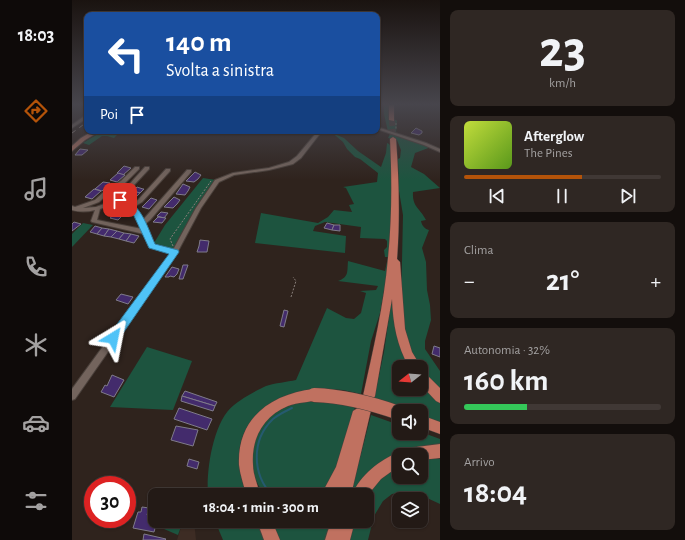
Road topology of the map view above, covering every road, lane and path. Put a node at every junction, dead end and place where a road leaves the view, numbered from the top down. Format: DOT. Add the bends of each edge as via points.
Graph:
graph roads {
  1 [pos="384,130"];
  2 [pos="92,134"];
  3 [pos="318,134"];
  4 [pos="393,140"];
  5 [pos="72,149"];
  6 [pos="440,151"];
  7 [pos="138,168"];
  8 [pos="147,168"];
  9 [pos="168,170"];
  10 [pos="189,171"];
  11 [pos="218,180"];
  12 [pos="117,200"];
  13 [pos="132,206"];
  14 [pos="98,208"];
  15 [pos="73,209"];
  16 [pos="82,211"];
  17 [pos="76,216"];
  18 [pos="142,224"];
  19 [pos="145,232"];
  20 [pos="394,241"];
  21 [pos="175,252"];
  22 [pos="294,277"];
  23 [pos="291,298"];
  24 [pos="410,360"];
  25 [pos="428,384"];
  26 [pos="72,396"];
  27 [pos="369,396"];
  28 [pos="440,397"];
  29 [pos="392,411"];
  30 [pos="440,451"];
  31 [pos="428,453"];
  32 [pos="392,464"];
  33 [pos="253,488"];
  34 [pos="334,488"];
  35 [pos="346,488"];
  36 [pos="365,488"];
  37 [pos="267,528"];
  38 [pos="336,528"];
  39 [pos="346,528"];
  40 [pos="272,540"];
  41 [pos="333,540"];
  42 [pos="342,540"];
  1 -- 6 [label="street"];
  2 -- 5 [label="main road"];
  3 -- 11 [label="street" via="291,163 233,174"];
  4 -- 20 [label="highway" via="396,188"];
  7 -- 15 [label="street" via="96,201"];
  8 -- 12 [label="street"];
  9 -- 13 [label="street" via="140,201"];
  10 -- 18 [label="street"];
  11 -- 21 [label="street"];
  11 -- 21 [label="path" via="210,181 170,239"];
  12 -- 13 [label="street" via="125,201"];
  12 -- 14 [label="street"];
  13 -- 18 [label="street"];
  14 -- 16 [label="street"];
  14 -- 19 [label="street" via="94,221"];
  15 -- 16 [label="street"];
  16 -- 17 [label="street"];
  18 -- 19 [label="street"];
  19 -- 21 [label="street" via="152,246"];
  20 -- 24 [label="highway" via="398,279 398,324 402,343"];
  20 -- 27 [label="highway" via="388,300"];
  21 -- 26 [label="street"];
  22 -- 23 [label="path" via="296,281"];
  25 -- 28 [label="highway"];
  29 -- 33 [label="highway, bridge" via="341,396 296,397 280,403 268,410 249,438 247,472"];
  30 -- 31 [label="highway"];
  32 -- 36 [label="highway" via="375,475"];
  34 -- 35 [label="highway" via="344,464 357,414 365,410"];
  37 -- 40 [label="highway"];
  38 -- 41 [label="highway"];
  39 -- 42 [label="highway"];
}
